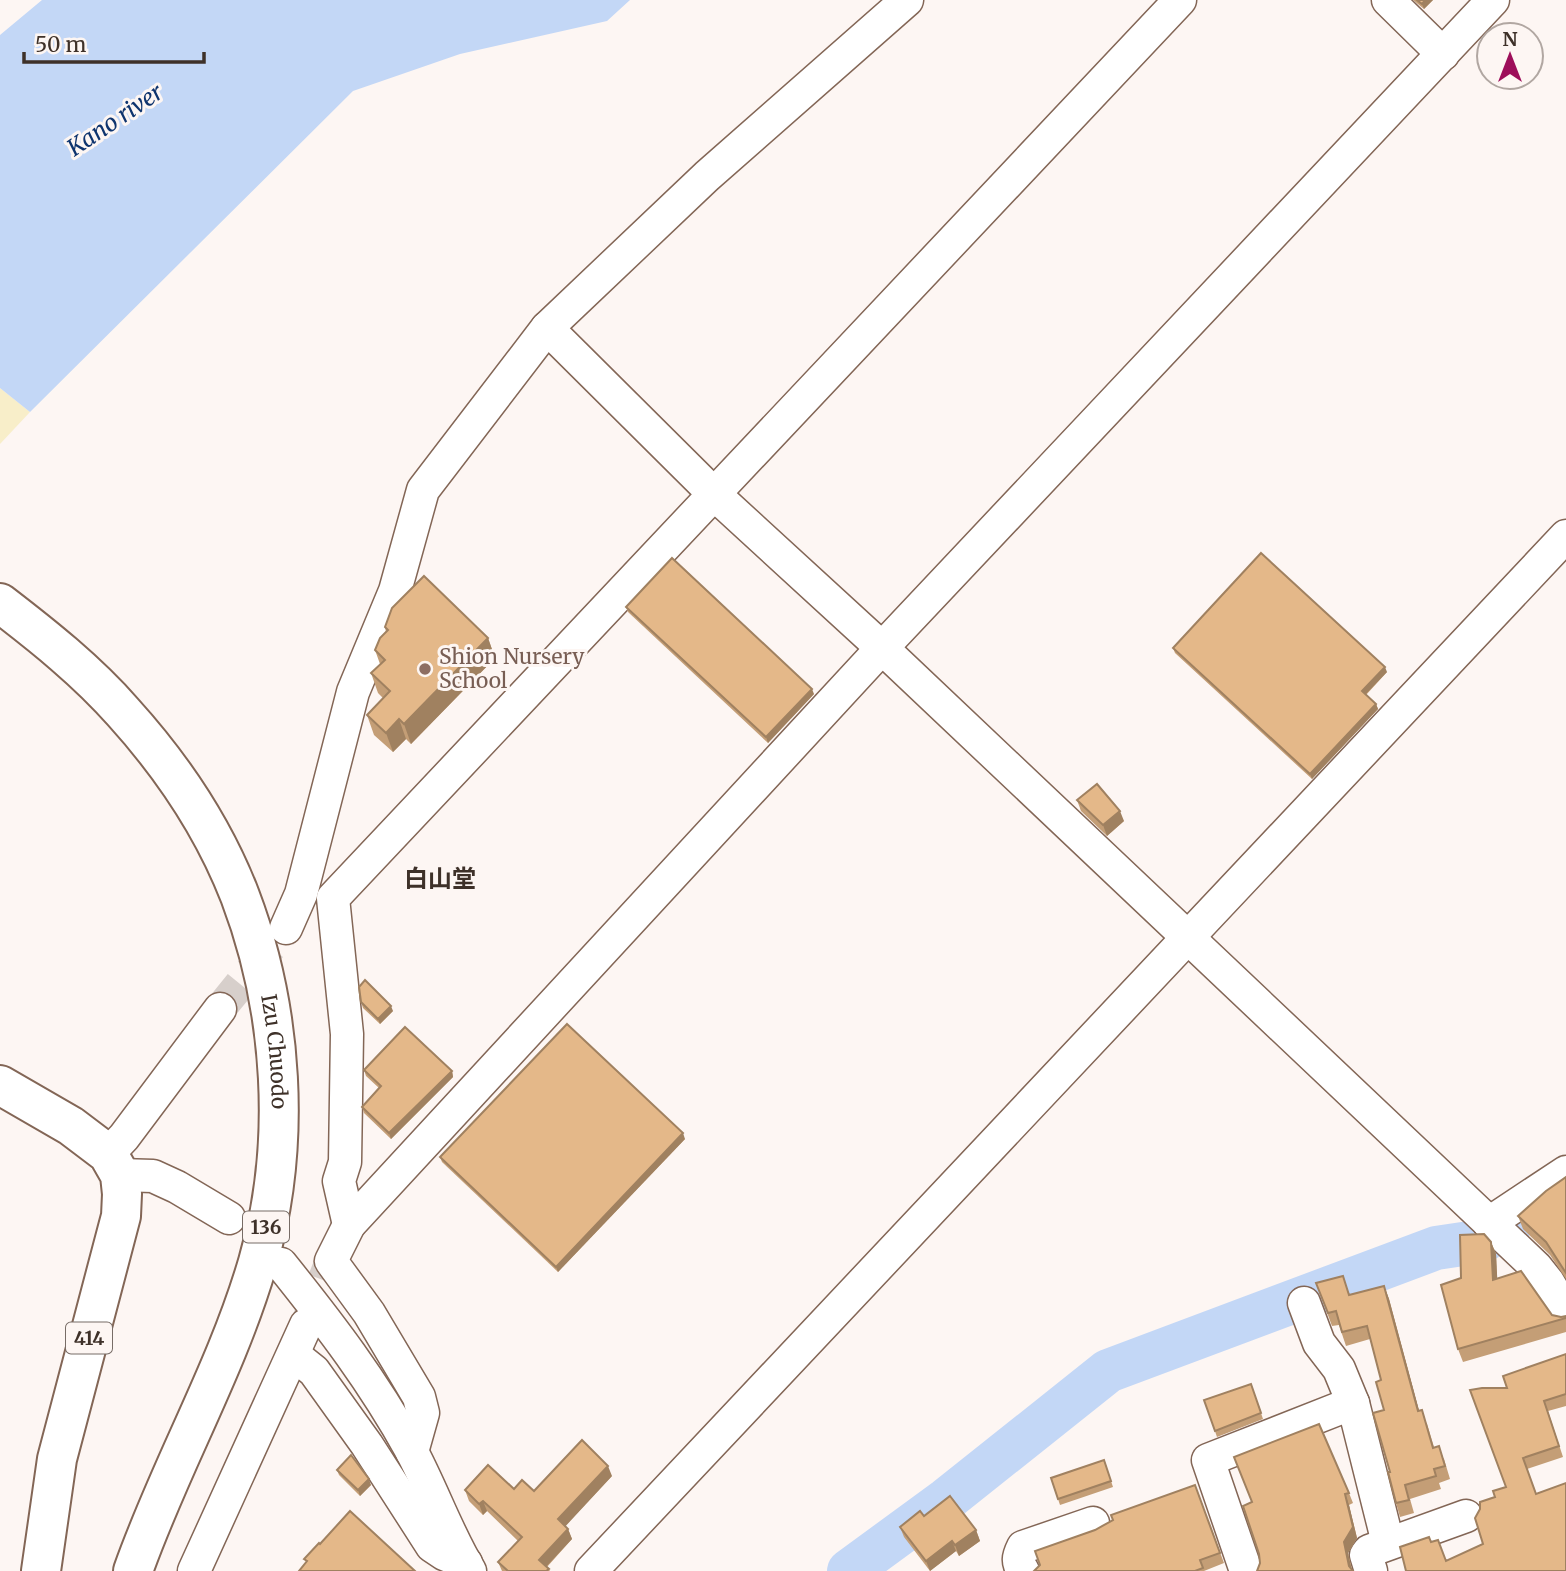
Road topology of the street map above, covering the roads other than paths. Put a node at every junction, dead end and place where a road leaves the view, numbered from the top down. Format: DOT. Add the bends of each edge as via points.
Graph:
graph roads {
  1 [pos="907,0"];
  2 [pos="1180,0"];
  3 [pos="1388,0"];
  4 [pos="1493,0"];
  5 [pos="1443,54"];
  6 [pos="547,328"];
  7 [pos="713,492"];
  8 [pos="1566,536"];
  9 [pos="0,603"];
  10 [pos="0,618"];
  11 [pos="882,648"];
  12 [pos="223,872"];
  13 [pos="286,928"];
  14 [pos="1187,936"];
  15 [pos="220,1009"];
  16 [pos="0,1085"];
  17 [pos="114,1165"];
  18 [pos="1566,1172"];
  19 [pos="229,1219"];
  20 [pos="1489,1223"];
  21 [pos="349,1225"];
  22 [pos="281,1264"];
  23 [pos="1304,1303"];
  24 [pos="1566,1312"];
  25 [pos="306,1325"];
  26 [pos="294,1355"];
  27 [pos="1353,1403"];
  28 [pos="412,1452"];
  29 [pos="1466,1516"];
  30 [pos="1093,1522"];
  31 [pos="1388,1542"];
  32 [pos="468,1567"];
  33 [pos="41,1571"];
  34 [pos="121,1571"];
  35 [pos="134,1571"];
  36 [pos="194,1571"];
  37 [pos="591,1571"];
  38 [pos="1023,1571"];
  39 [pos="1246,1571"];
  40 [pos="1371,1571"];
  1 -- 6 [label="street" via="707,176"];
  2 -- 7 [label="street"];
  3 -- 5 [label="street"];
  4 -- 5 [label="street"];
  5 -- 11 [label="street"];
  6 -- 7 [label="street"];
  6 -- 13 [label="street" via="423,490 395,591 353,692 302,894"];
  7 -- 11 [label="street"];
  7 -- 21 [label="street" via="333,898 347,1034 345,1162 339,1181"];
  8 -- 14 [label="street"];
  9 -- 12 [label="highway, Izu Chuodo / 136" via="87,675 125,714 187,795"];
  10 -- 12 [label="highway, Izu Chuodo / 136" via="80,681 120,722"];
  11 -- 14 [label="street"];
  11 -- 21 [label="street"];
  12 -- 34 [label="highway, Izu Chuodo / 136" via="259,1021 266,1090 262,1169 249,1245 234,1293"];
  12 -- 35 [label="highway, Izu Chuodo / 136" via="240,896 271,1014 278,1090 275,1170 259,1259 247,1297"];
  14 -- 20 [label="street"];
  14 -- 37 [label="street"];
  15 -- 17 [label="street" via="124,1137"];
  16 -- 17 [label="highway" via="71,1126"];
  17 -- 19 [label="street" via="177,1187"];
  17 -- 33 [label="highway, 414" via="122,1194 121,1216 57,1459"];
  18 -- 20 [label="street"];
  20 -- 24 [label="street" via="1548,1282"];
  21 -- 28 [label="street" via="331,1261 369,1313 419,1397 423,1413"];
  22 -- 28 [label="street" via="343,1341"];
  23 -- 27 [label="street" via="1319,1343 1339,1368"];
  25 -- 26 [label="street"];
  26 -- 32 [label="street" via="314,1371 368,1445 432,1546"];
  26 -- 36 [label="street"];
  27 -- 31 [label="street"];
  27 -- 39 [label="street" via="1208,1460"];
  28 -- 32 [label="street"];
  29 -- 31 [label="street"];
  30 -- 38 [label="street" via="1023,1547 1018,1563"];
  31 -- 40 [label="street" via="1366,1555"];
}
